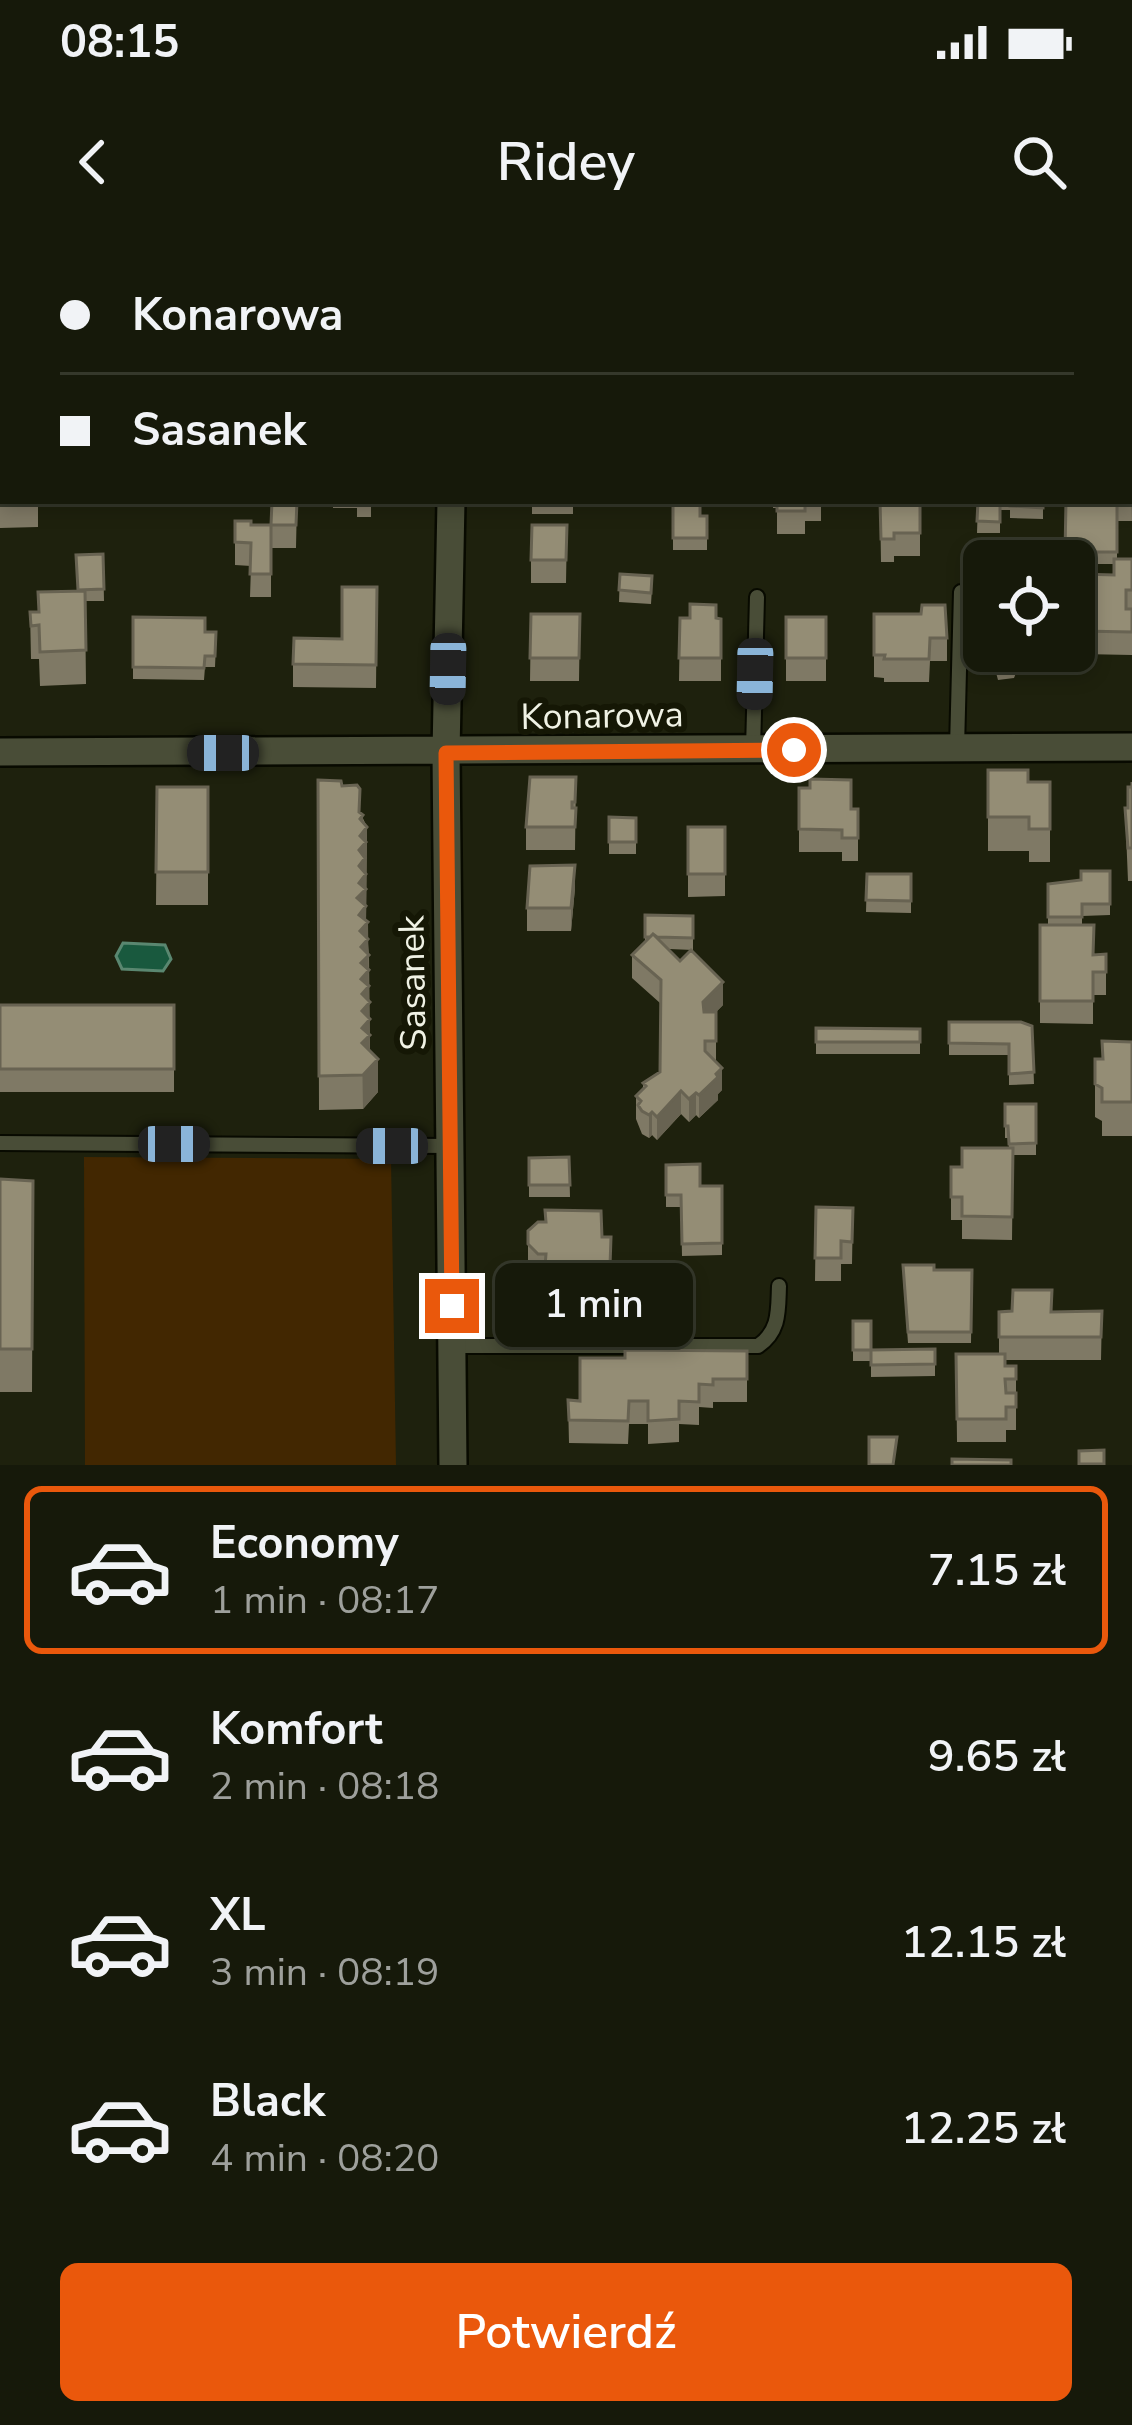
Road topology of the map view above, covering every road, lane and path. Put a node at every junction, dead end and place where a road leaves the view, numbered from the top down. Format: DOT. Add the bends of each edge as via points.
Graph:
graph roads {
  1 [pos="451,504"];
  2 [pos="961,592"];
  3 [pos="757,597"];
  4 [pos="1132,746"];
  5 [pos="957,748"];
  6 [pos="753,750"];
  7 [pos="0,752"];
  8 [pos="446,753"];
  9 [pos="0,1143"];
  10 [pos="450,1146"];
  11 [pos="779,1286"];
  12 [pos="452,1346"];
  13 [pos="453,1465"];
  1 -- 8 [label="street, Sasanek"];
  2 -- 5 [label="lane"];
  3 -- 6 [label="lane"];
  4 -- 5 [label="street, Konarowa"];
  5 -- 6 [label="street, Konarowa"];
  6 -- 8 [label="street, Konarowa"];
  7 -- 8 [label="street, Konarowa"];
  8 -- 10 [label="street, Sasanek"];
  9 -- 10 [label="lane"];
  10 -- 12 [label="street, Sasanek"];
  11 -- 12 [label="lane" via="778,1322 758,1346"];
  12 -- 13 [label="street, Sasanek"];
}
